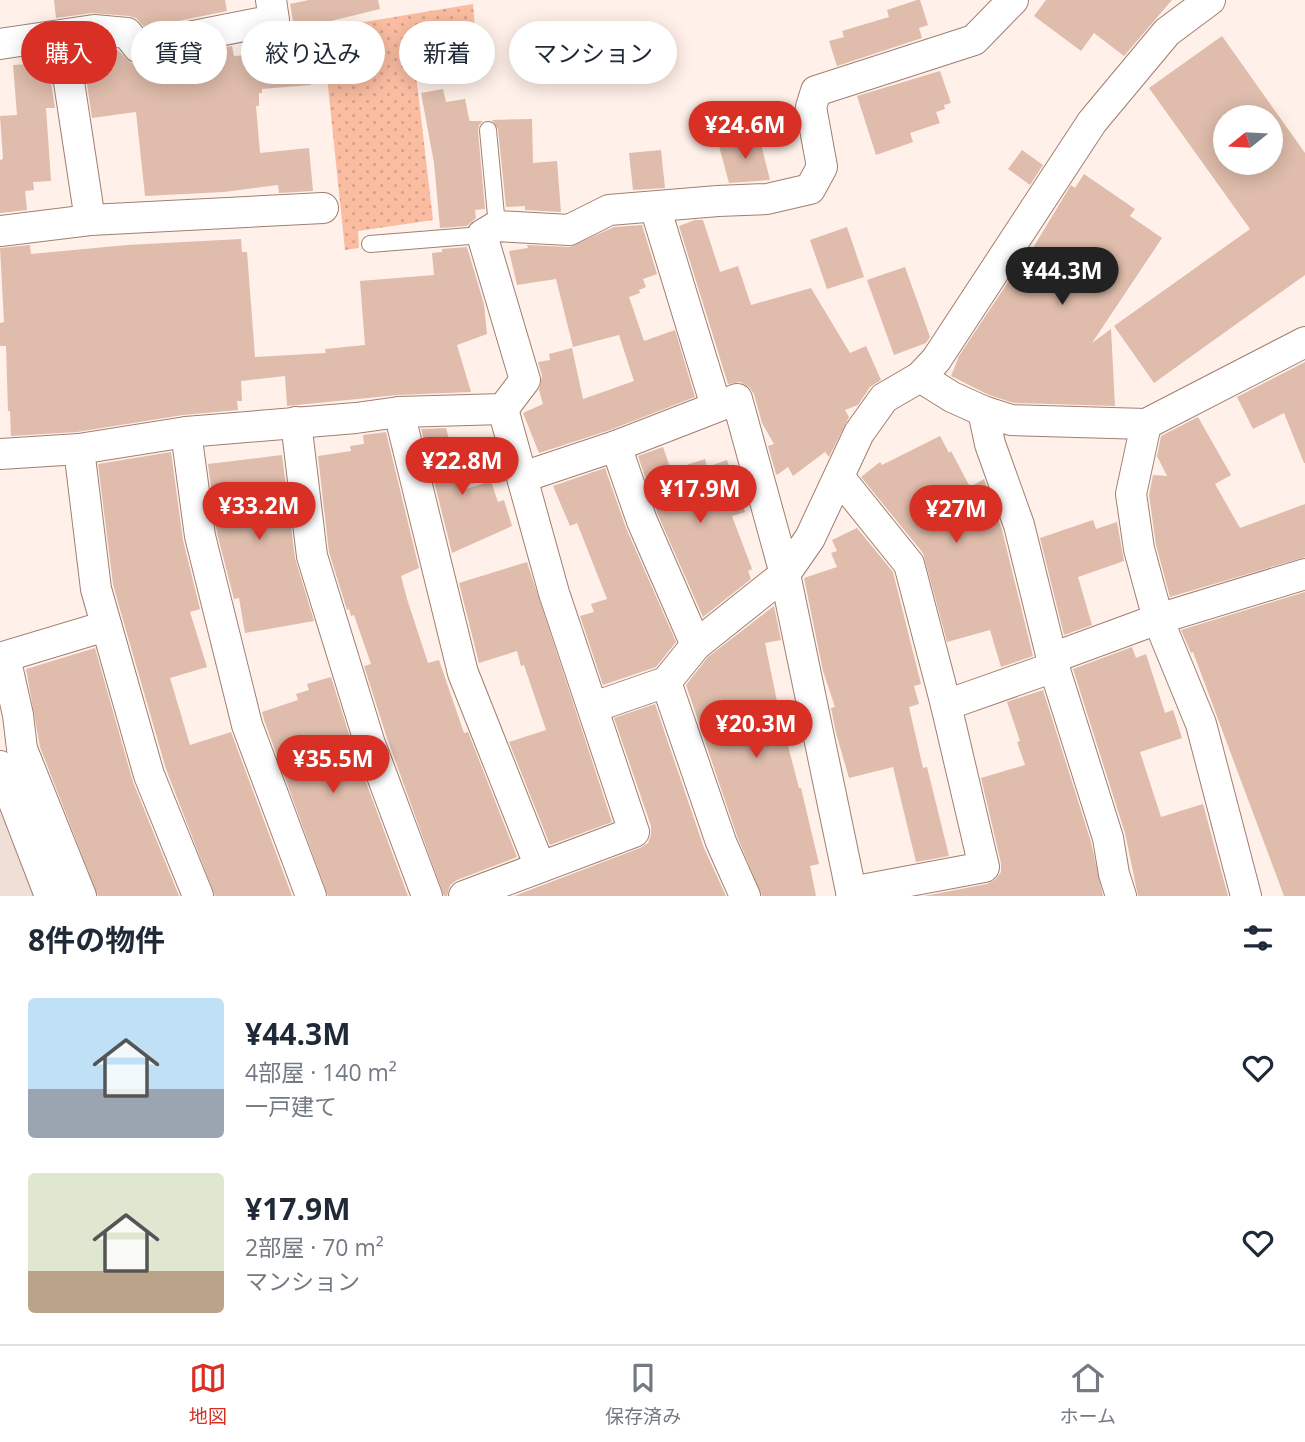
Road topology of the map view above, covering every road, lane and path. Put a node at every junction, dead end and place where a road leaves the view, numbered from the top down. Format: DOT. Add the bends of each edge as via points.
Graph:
graph roads {
  1 [pos="271,0"];
  2 [pos="1013,0"];
  3 [pos="1210,0"];
  4 [pos="117,32"];
  5 [pos="21,41"];
  6 [pos="0,44"];
  7 [pos="69,84"];
  8 [pos="488,130"];
  9 [pos="655,207"];
  10 [pos="323,208"];
  11 [pos="90,220"];
  12 [pos="490,230"];
  13 [pos="0,231"];
  14 [pos="370,244"];
  15 [pos="1305,342"];
  16 [pos="920,377"];
  17 [pos="716,406"];
  18 [pos="503,409"];
  19 [pos="983,411"];
  20 [pos="399,412"];
  21 [pos="296,422"];
  22 [pos="1146,424"];
  23 [pos="186,432"];
  24 [pos="2,446"];
  25 [pos="616,446"];
  26 [pos="79,449"];
  27 [pos="523,477"];
  28 [pos="839,477"];
  29 [pos="785,574"];
  30 [pos="1305,574"];
  31 [pos="1158,619"];
  32 [pos="106,626"];
  33 [pos="696,645"];
  34 [pos="3,658"];
  35 [pos="1053,663"];
  36 [pos="666,682"];
  37 [pos="946,705"];
  38 [pos="594,707"];
  39 [pos="0,766"];
  40 [pos="540,867"];
  41 [pos="851,894"];
  42 [pos="50,896"];
  43 [pos="81,896"];
  44 [pos="198,896"];
  45 [pos="311,896"];
  46 [pos="427,896"];
  47 [pos="464,896"];
  48 [pos="745,896"];
  49 [pos="1121,896"];
  50 [pos="1246,896"];
  1 -- 4 [label="street" via="274,20 138,47 127,33"];
  2 -- 9 [label="street" via="974,40 816,91 811,107 822,167 810,189 767,200"];
  3 -- 16 [label="street" via="1167,32 1092,122 936,360"];
  5 -- 6 [label="street"];
  7 -- 11 [label="street"];
  8 -- 12 [label="lane"];
  9 -- 12 [label="street" via="609,210 569,230"];
  9 -- 17 [label="street"];
  10 -- 11 [label="street"];
  11 -- 13 [label="street"];
  12 -- 14 [label="lane"];
  12 -- 18 [label="street" via="525,380"];
  15 -- 22 [label="street"];
  16 -- 19 [label="street"];
  16 -- 28 [label="street" via="884,398 859,433"];
  17 -- 25 [label="street"];
  17 -- 29 [label="street" via="737,400"];
  18 -- 20 [label="street"];
  18 -- 27 [label="street"];
  19 -- 22 [label="street" via="1011,420"];
  19 -- 35 [label="street" via="1022,537"];
  20 -- 21 [label="street"];
  20 -- 40 [label="street" via="463,673"];
  21 -- 23 [label="street"];
  21 -- 46 [label="street" via="312,556 369,741"];
  22 -- 31 [label="street" via="1131,494 1139,549"];
  23 -- 26 [label="street"];
  23 -- 45 [label="street" via="200,536 247,725"];
  24 -- 26 [label="street"];
  25 -- 27 [label="street"];
  25 -- 33 [label="street" via="642,521"];
  26 -- 32 [label="street" via="96,589"];
  27 -- 38 [label="street" via="554,593"];
  28 -- 29 [label="street" via="810,538"];
  28 -- 37 [label="street" via="909,564"];
  29 -- 33 [label="street"];
  29 -- 41 [label="street"];
  30 -- 31 [label="street"];
  31 -- 35 [label="street"];
  31 -- 50 [label="street" via="1201,724"];
  32 -- 34 [label="street"];
  32 -- 44 [label="street" via="149,775"];
  33 -- 36 [label="street"];
  34 -- 43 [label="street" via="22,749"];
  35 -- 37 [label="street"];
  35 -- 49 [label="street" via="1108,838"];
  36 -- 38 [label="street"];
  36 -- 48 [label="street" via="721,842"];
  37 -- 41 [label="street" via="984,867"];
  38 -- 40 [label="street" via="634,832"];
  39 -- 42 [label="street"];
  40 -- 47 [label="street"];
}
